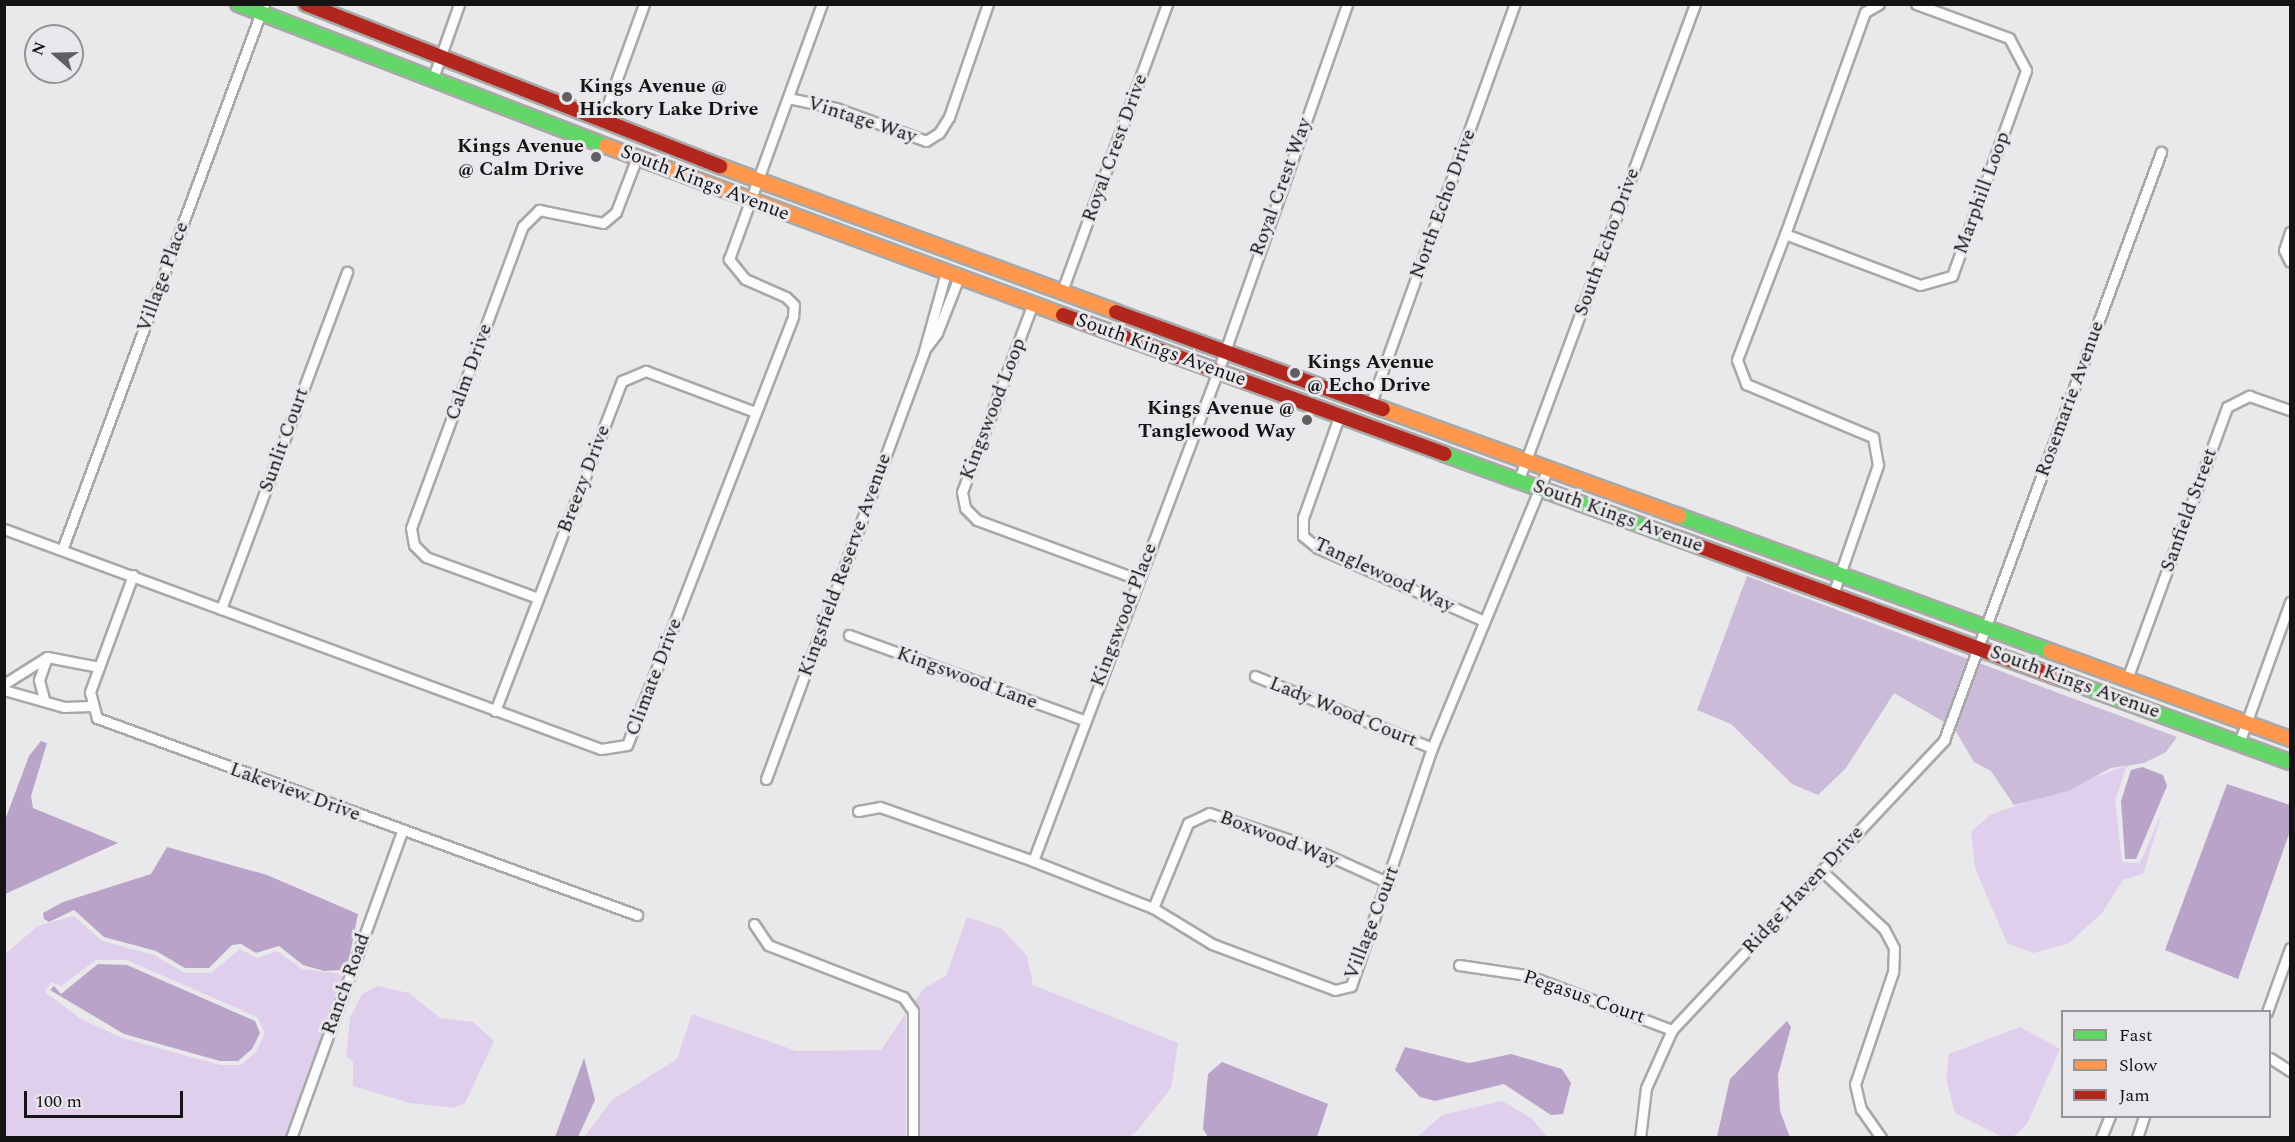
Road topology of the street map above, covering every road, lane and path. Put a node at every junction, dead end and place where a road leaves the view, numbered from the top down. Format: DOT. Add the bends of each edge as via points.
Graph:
graph roads {
  1 [pos="238,4"];
  2 [pos="306,4"];
  3 [pos="459,4"];
  4 [pos="644,4"];
  5 [pos="822,4"];
  6 [pos="988,4"];
  7 [pos="1167,4"];
  8 [pos="1347,4"];
  9 [pos="1515,4"];
  10 [pos="1695,4"];
  11 [pos="1879,4"];
  12 [pos="1916,4"];
  13 [pos="262,8"];
  14 [pos="439,57"];
  15 [pos="433,78"];
  16 [pos="789,98"];
  17 [pos="602,120"];
  18 [pos="2161,152"];
  19 [pos="637,157"];
  20 [pos="758,181"];
  21 [pos="748,200"];
  22 [pos="2290,232"];
  23 [pos="1785,234"];
  24 [pos="2290,262"];
  25 [pos="347,272"];
  26 [pos="953,274"];
  27 [pos="1062,291"];
  28 [pos="1033,303"];
  29 [pos="1223,349"];
  30 [pos="924,351"];
  31 [pos="1218,371"];
  32 [pos="1371,403"];
  33 [pos="2290,410"];
  34 [pos="755,412"];
  35 [pos="1340,414"];
  36 [pos="1526,460"];
  37 [pos="1548,468"];
  38 [pos="1519,479"];
  39 [pos="1541,487"];
  40 [pos="1685,518"];
  41 [pos="4,529"];
  42 [pos="1677,537"];
  43 [pos="62,550"];
  44 [pos="133,575"];
  45 [pos="1839,575"];
  46 [pos="1137,579"];
  47 [pos="1833,594"];
  48 [pos="538,598"];
  49 [pos="2290,602"];
  50 [pos="221,609"];
  51 [pos="1484,621"];
  52 [pos="1986,628"];
  53 [pos="849,635"];
  54 [pos="1979,647"];
  55 [pos="47,657"];
  56 [pos="99,667"];
  57 [pos="1255,676"];
  58 [pos="2127,679"];
  59 [pos="4,684"];
  60 [pos="4,690"];
  61 [pos="44,699"];
  62 [pos="91,706"];
  63 [pos="495,711"];
  64 [pos="1084,720"];
  65 [pos="2247,723"];
  66 [pos="2290,739"];
  67 [pos="2239,743"];
  68 [pos="1431,748"];
  69 [pos="2290,762"];
  70 [pos="766,779"];
  71 [pos="858,811"];
  72 [pos="402,831"];
  73 [pos="1033,861"];
  74 [pos="1822,871"];
  75 [pos="1389,883"];
  76 [pos="1153,908"];
  77 [pos="637,915"];
  78 [pos="754,924"];
  79 [pos="2290,948"];
  80 [pos="1459,965"];
  81 [pos="2267,1010"];
  82 [pos="1672,1030"];
  83 [pos="2271,1059"];
  84 [pos="2290,1071"];
  85 [pos="2109,1118"];
  86 [pos="2144,1118"];
  87 [pos="291,1137"];
  88 [pos="913,1137"];
  89 [pos="1640,1137"];
  90 [pos="1881,1137"];
  91 [pos="2101,1137"];
  92 [pos="2137,1137"];
  1 -- 13 [label="main road, South Kings Avenue"];
  2 -- 14 [label="main road, South Kings Avenue"];
  3 -- 14 [label="street"];
  4 -- 17 [label="street"];
  5 -- 16 [label="street, Vintage Way"];
  6 -- 16 [label="street, Vintage Way" via="948,117 939,134 926,141"];
  7 -- 27 [label="street, Royal Crest Drive"];
  8 -- 29 [label="street, Royal Crest Way"];
  9 -- 32 [label="street, North Echo Drive"];
  10 -- 36 [label="street, South Echo Drive"];
  11 -- 23 [label="street" via="1865,12"];
  12 -- 23 [label="street, Marphill Loop" via="2009,38 2026,70 1952,276 1920,285"];
  13 -- 15 [label="main road, South Kings Avenue"];
  13 -- 43 [label="street, Village Place"];
  14 -- 15 [label="street"];
  14 -- 17 [label="main road, South Kings Avenue"];
  15 -- 19 [label="main road, South Kings Avenue"];
  16 -- 20 [label="street, Vintage Way"];
  17 -- 20 [label="main road, South Kings Avenue"];
  18 -- 52 [label="street, Rosemarie Avenue"];
  19 -- 21 [label="main road, South Kings Avenue"];
  19 -- 48 [label="street, Calm Drive" via="616,212 603,223 539,210 523,226 411,528 414,545 426,557"];
  20 -- 21 [label="street, Climate Drive"];
  20 -- 27 [label="main road, South Kings Avenue"];
  21 -- 26 [label="main road, South Kings Avenue"];
  21 -- 34 [label="street, Climate Drive" via="730,248 733,269 794,304"];
  22 -- 24 [label="street" via="2284,250"];
  23 -- 45 [label="street" via="1737,360 1746,384 1873,437 1878,465"];
  25 -- 50 [label="street, Sunlit Court"];
  26 -- 28 [label="main road, South Kings Avenue"];
  26 -- 30 [label="street, Kingsfield Reserve Avenue"];
  26 -- 30 [label="street, Kingsfield Reserve Avenue" via="938,333"];
  27 -- 29 [label="main road, South Kings Avenue"];
  28 -- 31 [label="main road, South Kings Avenue"];
  28 -- 46 [label="street, Kingswood Loop" via="962,492 965,508 977,520"];
  29 -- 31 [label="street, Royal Crest Way"];
  29 -- 32 [label="main road, South Kings Avenue"];
  30 -- 70 [label="street, Kingsfield Reserve Avenue"];
  31 -- 35 [label="main road, South Kings Avenue"];
  31 -- 46 [label="street, Kingswood Place"];
  32 -- 36 [label="main road, South Kings Avenue"];
  33 -- 58 [label="street, Sanfield Street" via="2249,396 2227,406"];
  34 -- 48 [label="street, Breezy Drive" via="646,371 622,381"];
  34 -- 63 [label="street, Climate Drive" via="627,745 601,749"];
  35 -- 38 [label="main road, South Kings Avenue"];
  35 -- 51 [label="street, Tanglewood Way" via="1303,518 1303,536 1318,548"];
  36 -- 37 [label="main road, South Kings Avenue"];
  36 -- 38 [label="street, South Echo Drive"];
  37 -- 39 [label="street, Village Court"];
  37 -- 40 [label="main road, South Kings Avenue"];
  38 -- 39 [label="main road, South Kings Avenue"];
  39 -- 42 [label="main road, South Kings Avenue"];
  39 -- 51 [label="street, Village Court"];
  40 -- 42 [label="main road"];
  40 -- 45 [label="main road, South Kings Avenue"];
  41 -- 43 [label="street"];
  42 -- 47 [label="main road, South Kings Avenue"];
  43 -- 44 [label="street"];
  44 -- 50 [label="street, Climate Drive"];
  44 -- 56 [label="street"];
  45 -- 47 [label="street"];
  45 -- 52 [label="main road, South Kings Avenue"];
  46 -- 64 [label="street, Kingswood Place"];
  47 -- 54 [label="main road, South Kings Avenue"];
  48 -- 63 [label="street, Breezy Drive"];
  49 -- 65 [label="street"];
  50 -- 63 [label="street, Climate Drive"];
  51 -- 68 [label="street, Village Court"];
  52 -- 54 [label="street, Rosemarie Avenue"];
  52 -- 58 [label="main road, South Kings Avenue"];
  53 -- 64 [label="street, Kingswood Lane"];
  54 -- 67 [label="main road, South Kings Avenue"];
  54 -- 74 [label="street, Ridge Haven Drive" via="1944,740"];
  55 -- 56 [label="street"];
  55 -- 59 [label="street"];
  55 -- 61 [label="street" via="39,680"];
  56 -- 62 [label="street"];
  57 -- 68 [label="street, Lady Wood Court"];
  58 -- 65 [label="main road, South Kings Avenue"];
  60 -- 61 [label="street"];
  61 -- 62 [label="street" via="73,709"];
  62 -- 72 [label="street, Lakeview Drive" via="106,722"];
  64 -- 73 [label="street, Kingswood Place"];
  65 -- 66 [label="main road, South Kings Avenue"];
  65 -- 67 [label="street"];
  67 -- 69 [label="main road, South Kings Avenue"];
  68 -- 75 [label="street, Village Court"];
  71 -- 73 [label="street, Village Court" via="880,807"];
  72 -- 77 [label="street, Lakeview Drive"];
  72 -- 87 [label="street, Ranch Road"];
  73 -- 76 [label="street, Village Court"];
  74 -- 82 [label="street, Ridge Haven Drive"];
  74 -- 90 [label="street" via="1884,929 1894,948 1893,972 1855,1084 1862,1109"];
  75 -- 76 [label="street, Boxwood Way" via="1305,845 1209,813 1188,823"];
  75 -- 76 [label="street, Village Court" via="1351,986 1335,990 1212,945"];
  78 -- 88 [label="street" via="768,945 903,997 912,1011"];
  79 -- 81 [label="street"];
  80 -- 82 [label="street, Pegasus Court" via="1527,975"];
  82 -- 89 [label="street, Ridge Haven Drive" via="1646,1088"];
  83 -- 84 [label="street"];
  85 -- 91 [label="street"];
  86 -- 92 [label="street"];
}
